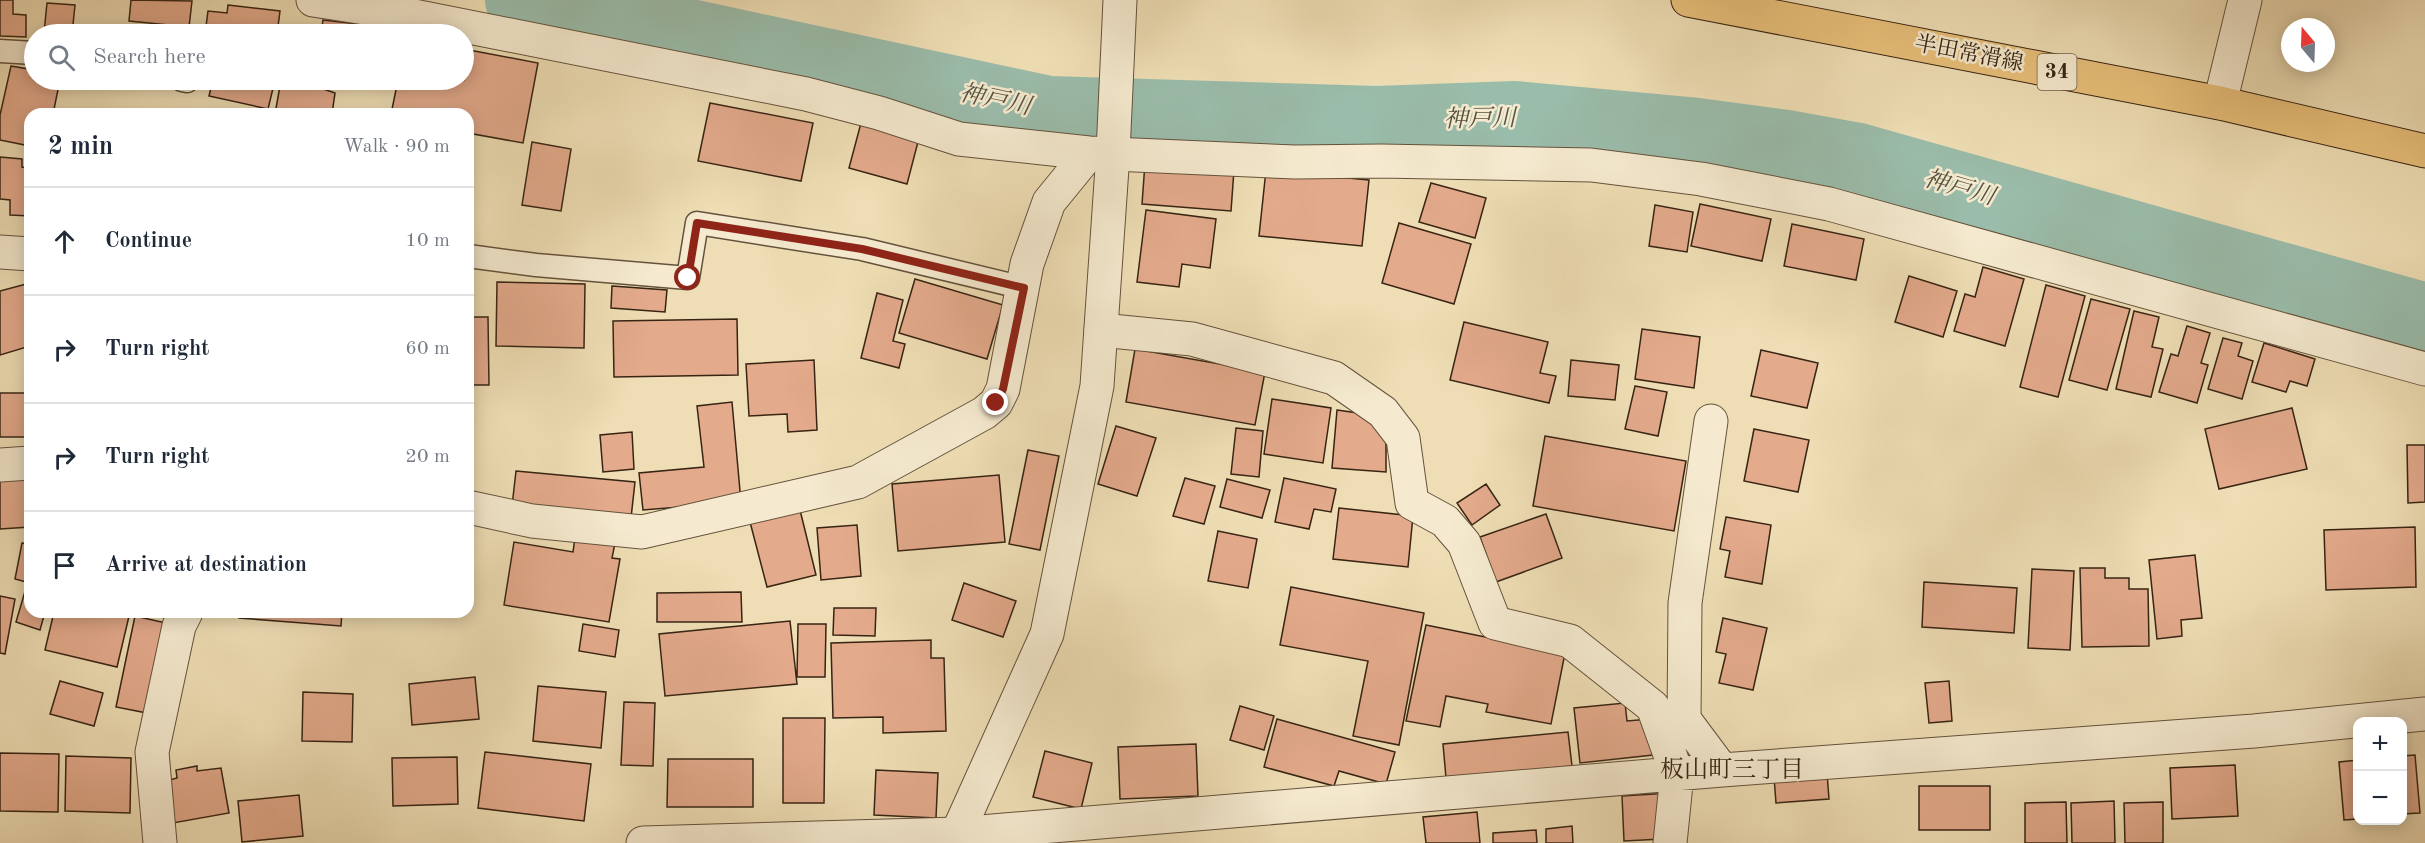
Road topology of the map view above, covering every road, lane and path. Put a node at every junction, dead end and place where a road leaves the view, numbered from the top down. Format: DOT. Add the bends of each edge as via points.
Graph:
graph roads {
  1 [pos="313,0"];
  2 [pos="1120,0"];
  3 [pos="1688,0"];
  4 [pos="2245,0"];
  5 [pos="1740,5"];
  6 [pos="454,24"];
  7 [pos="474,28"];
  8 [pos="0,51"];
  9 [pos="24,52"];
  10 [pos="2220,103"];
  11 [pos="1105,149"];
  12 [pos="2425,151"];
  13 [pos="0,252"];
  14 [pos="24,254"];
  15 [pos="474,257"];
  16 [pos="1024,288"];
  17 [pos="1101,330"];
  18 [pos="2425,369"];
  19 [pos="1711,421"];
  20 [pos="24,463"];
  21 [pos="0,465"];
  22 [pos="474,508"];
  23 [pos="183,618"];
  24 [pos="2425,714"];
  25 [pos="1722,770"];
  26 [pos="1677,774"];
  27 [pos="955,839"];
  28 [pos="160,843"];
  29 [pos="643,843"];
  30 [pos="1670,843"];
  1 -- 6 [label="street"];
  2 -- 11 [label="street" via="1117,70"];
  3 -- 5 [label="main road, 半田常滑線 / 34"];
  4 -- 10 [label="street"];
  5 -- 10 [label="main road, 半田常滑線 / 34"];
  7 -- 11 [label="street" via="806,94 959,139"];
  8 -- 9 [label="lane"];
  10 -- 12 [label="main road, 半田常滑線 / 34"];
  11 -- 16 [label="street" via="1049,202 1027,264"];
  11 -- 17 [label="street"];
  11 -- 18 [label="street" via="1295,162 1591,165 1701,179 1829,204"];
  13 -- 14 [label="street"];
  15 -- 16 [label="lane" via="688,278 697,223 862,249"];
  16 -- 22 [label="street" via="1003,389 996,403 858,482 642,532 532,521"];
  17 -- 26 [label="street" via="1192,339 1334,378 1383,412 1403,438 1412,503 1445,521 1464,543 1495,623 1570,642 1653,707"];
  17 -- 27 [label="street" via="1096,386 1047,634"];
  19 -- 25 [label="street" via="1685,603 1684,719"];
  20 -- 21 [label="street"];
  23 -- 28 [label="street" via="152,752"];
  24 -- 25 [label="street" via="2254,731"];
  25 -- 26 [label="street"];
  26 -- 27 [label="street"];
  26 -- 30 [label="street"];
  27 -- 29 [label="street"];
}
